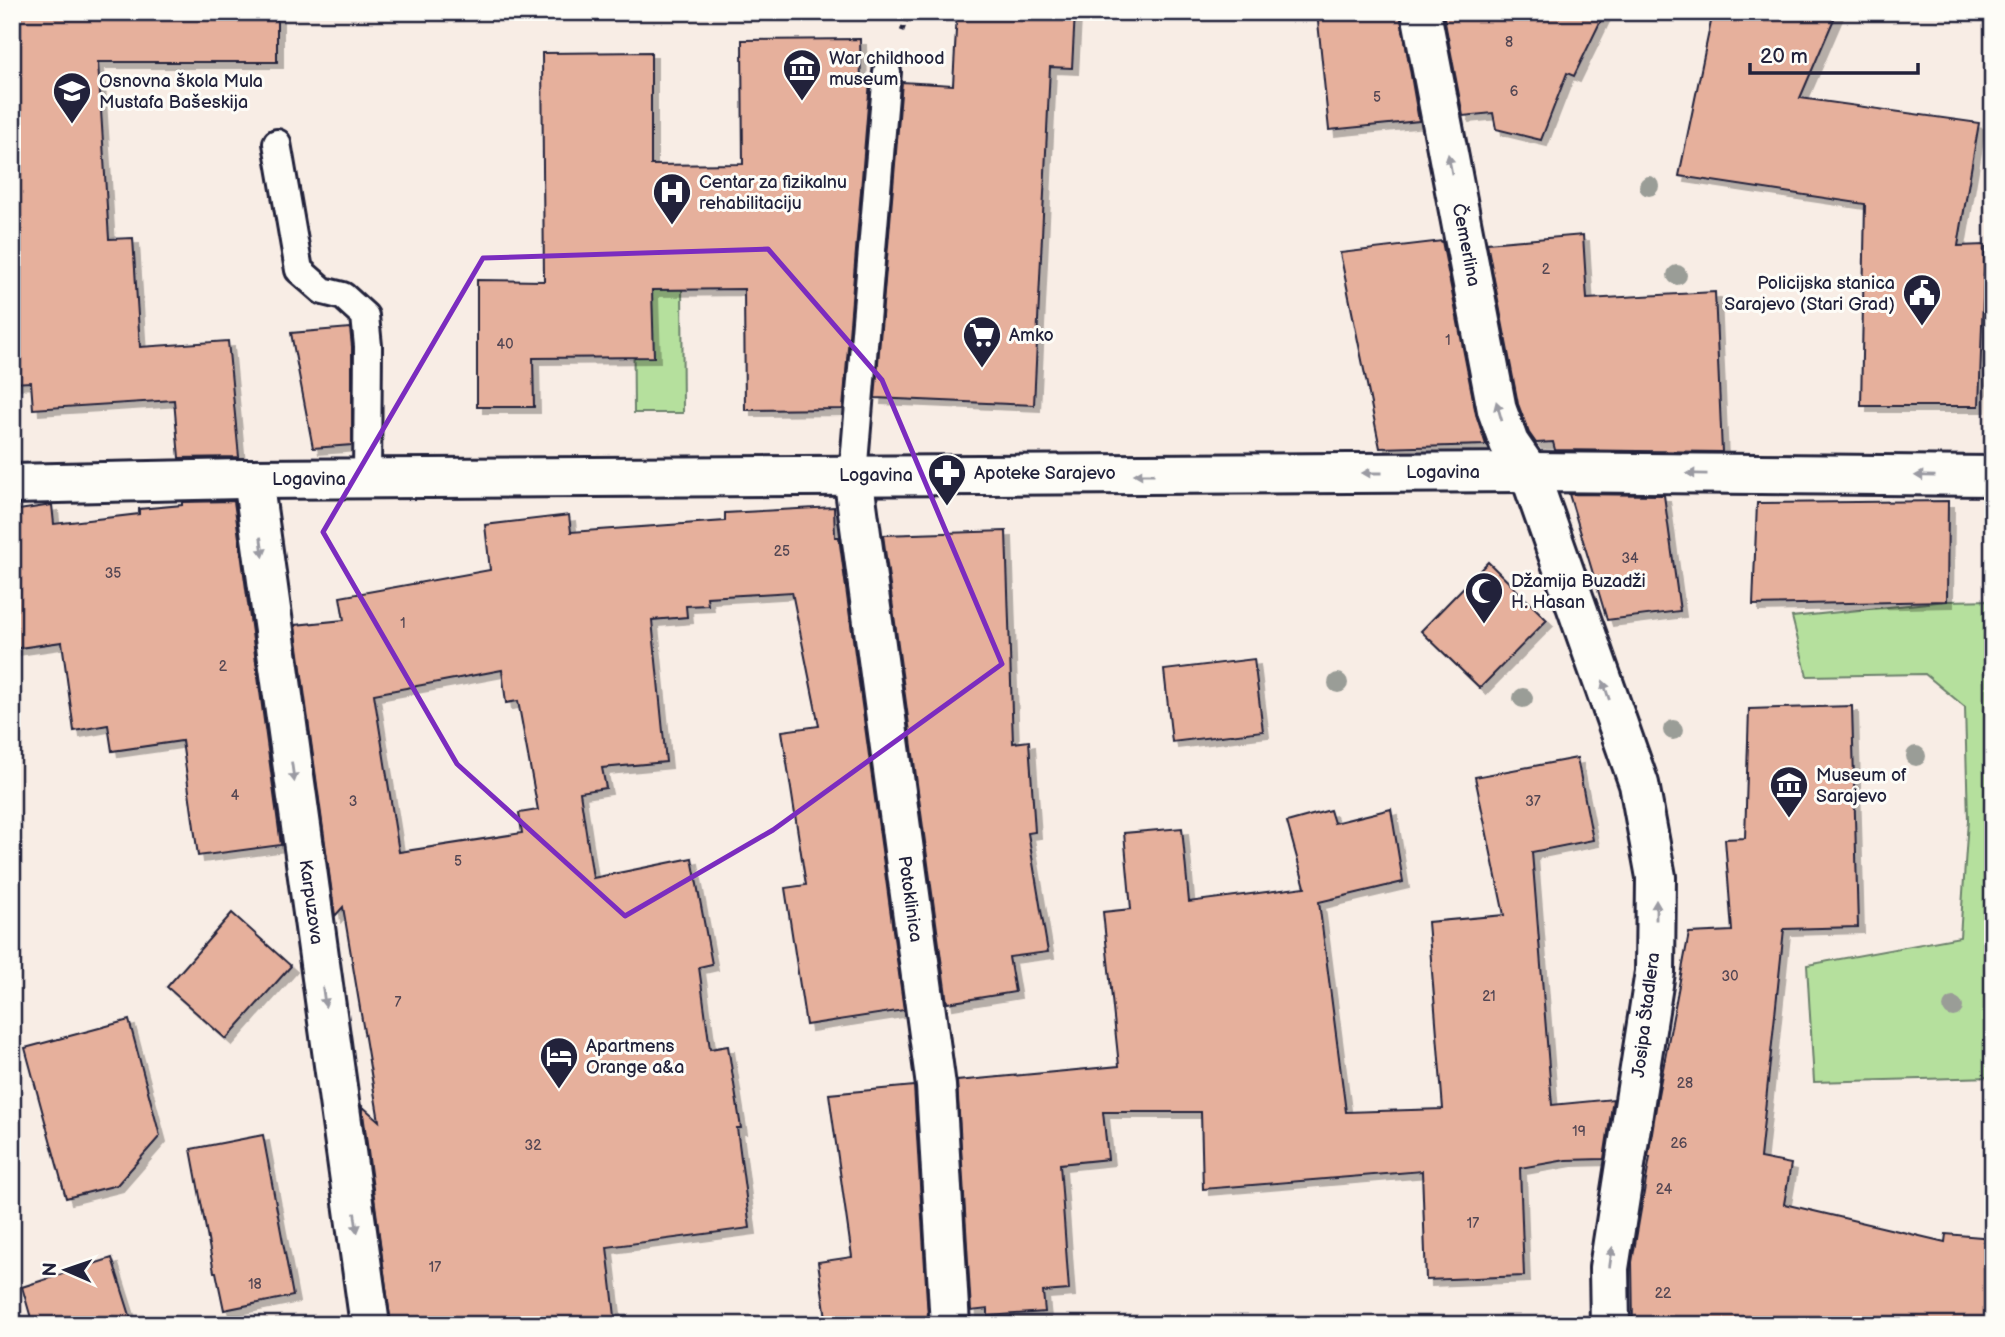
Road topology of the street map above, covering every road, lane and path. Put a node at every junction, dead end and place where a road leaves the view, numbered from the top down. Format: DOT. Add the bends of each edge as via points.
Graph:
graph roads {
  1 [pos="1422,12"];
  2 [pos="887,72"];
  3 [pos="278,144"];
  4 [pos="1529,472"];
  5 [pos="853,475"];
  6 [pos="1993,476"];
  7 [pos="253,479"];
  8 [pos="367,479"];
  9 [pos="12,484"];
  10 [pos="370,1325"];
  11 [pos="950,1325"];
  12 [pos="1610,1325"];
  4 -- 1 [label="street, Čemerlina, one-way" via="1509,443 1497,410"];
  2 -- 5 [label="lane"];
  3 -- 8 [label="lane" via="299,270 323,291 343,296 365,316"];
  4 -- 5 [label="street, Logavina, one-way"];
  6 -- 4 [label="street, Logavina, one-way"];
  12 -- 4 [label="street, Josipa Štadlera, one-way" via="1609,1268 1655,972 1656,877 1639,784"];
  5 -- 8 [label="street, Logavina"];
  5 -- 11 [label="street, Potoklinica" via="936,1086"];
  7 -- 8 [label="street, Logavina"];
  7 -- 9 [label="street, Logavina"];
  7 -- 10 [label="street, Karpuzova, one-way"];
}
